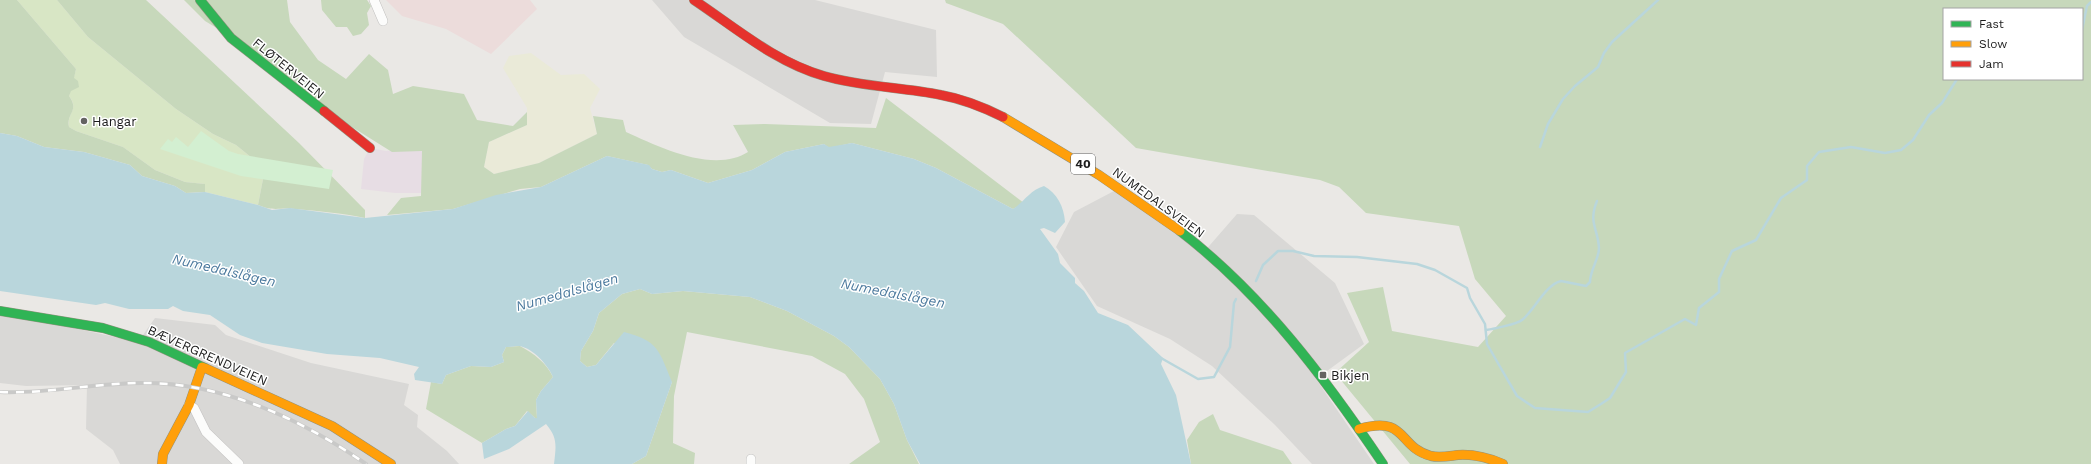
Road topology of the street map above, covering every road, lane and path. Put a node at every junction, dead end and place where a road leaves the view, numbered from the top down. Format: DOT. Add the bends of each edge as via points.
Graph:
graph roads {
  1 [pos="200,0"];
  2 [pos="374,0"];
  3 [pos="694,0"];
  4 [pos="383,21"];
  5 [pos="370,148"];
  6 [pos="0,311"];
  7 [pos="202,367"];
  8 [pos="189,405"];
  9 [pos="1359,429"];
  10 [pos="162,464"];
  11 [pos="239,464"];
  12 [pos="391,464"];
  13 [pos="1383,464"];
  14 [pos="1503,464"];
  1 -- 5 [label="main road, FLØTERVEIEN" via="231,38"];
  2 -- 4 [label="street"];
  3 -- 9 [label="main road, NUMEDALSVEIEN / 40" via="746,37 798,67 840,80 925,90 958,98 1008,120 1096,172 1189,239 1243,286 1305,357"];
  6 -- 7 [label="main road, BÆVERGRENDVEIEN" via="114,330 149,342"];
  7 -- 8 [label="main road"];
  7 -- 12 [label="main road, BÆVERGRENDVEIEN" via="332,426"];
  8 -- 10 [label="main road" via="163,454"];
  8 -- 11 [label="street" via="194,408 206,432"];
  9 -- 13 [label="main road, NUMEDALSVEIEN / 40"];
  9 -- 14 [label="main road" via="1376,423 1394,428 1416,448 1435,457 1485,456"];
}
